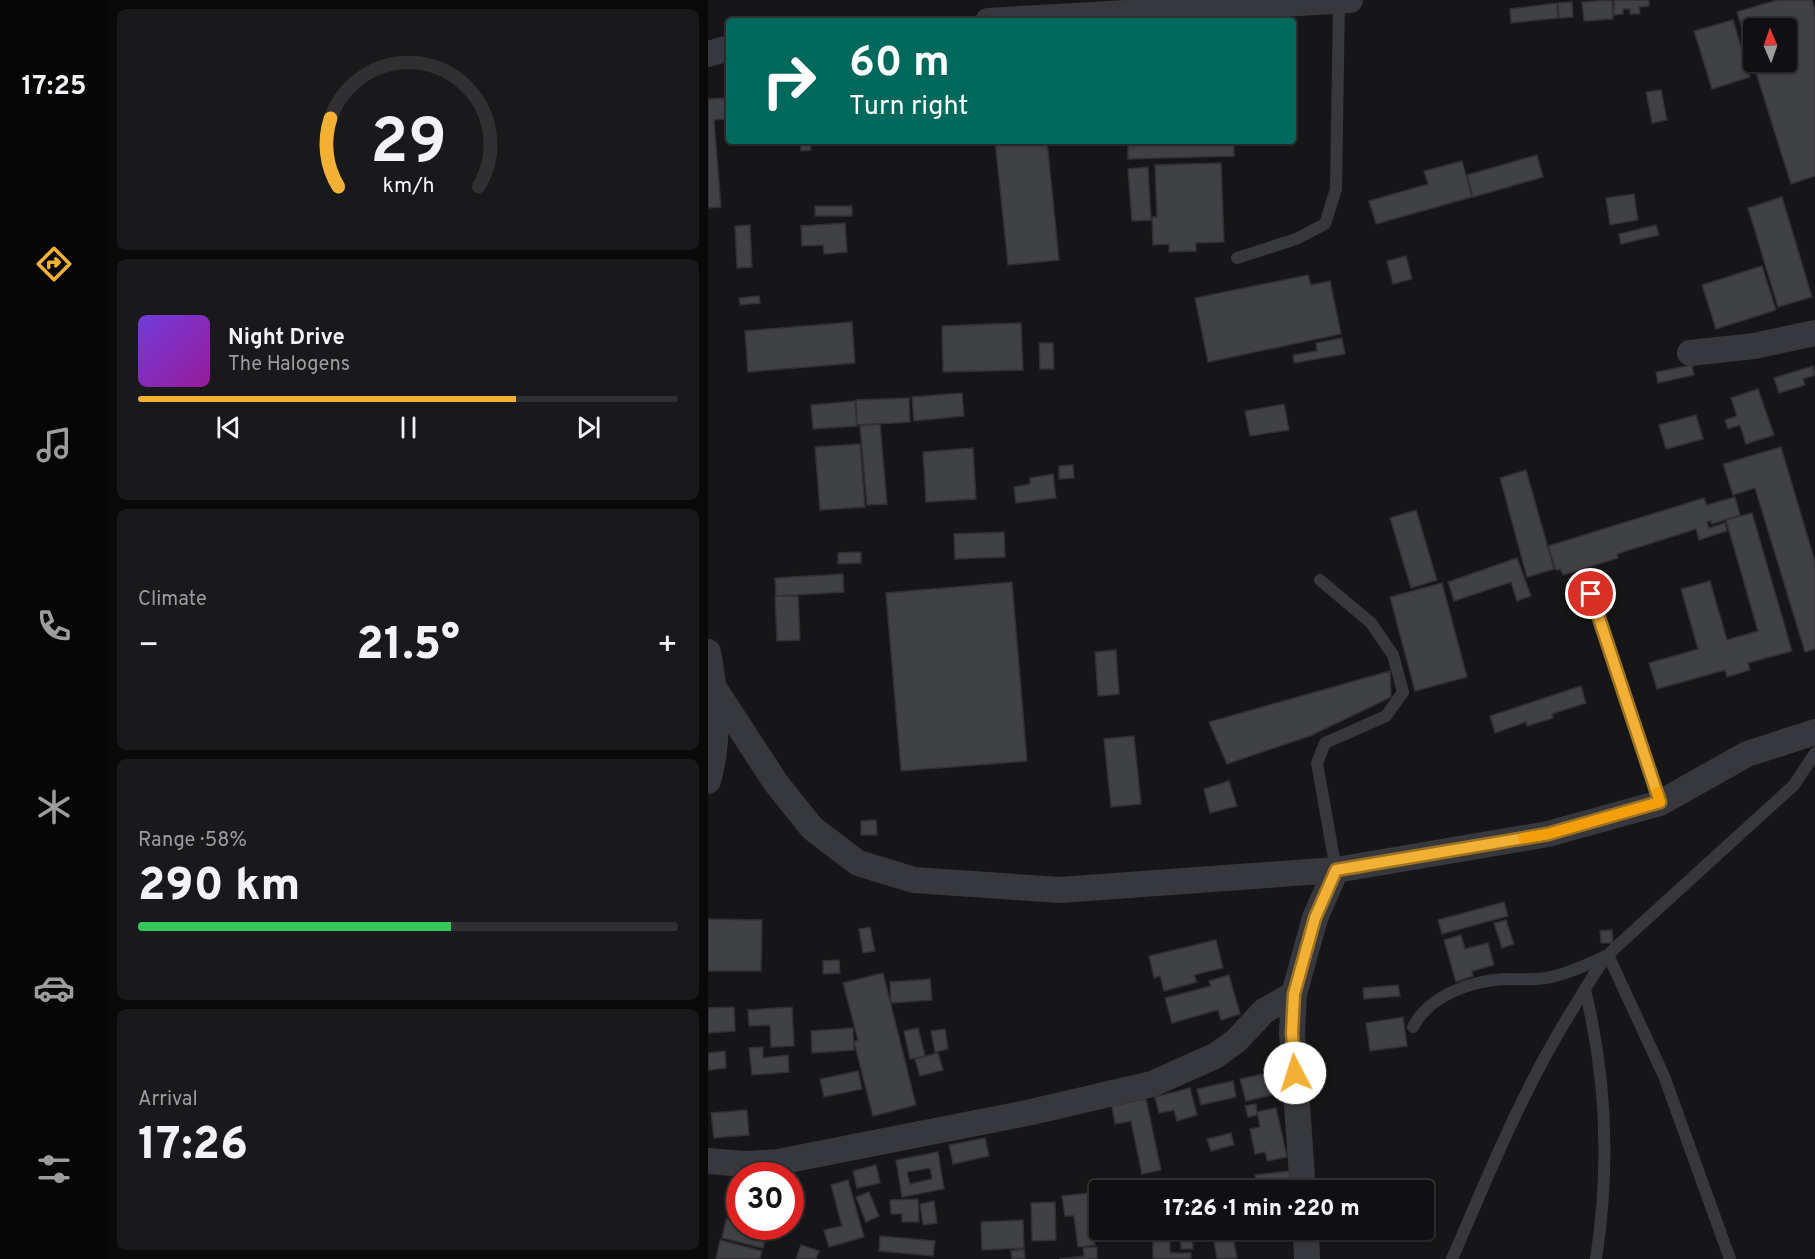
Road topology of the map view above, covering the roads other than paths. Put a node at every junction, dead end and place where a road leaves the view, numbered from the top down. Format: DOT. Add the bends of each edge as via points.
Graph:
graph roads {
  1 [pos="1344,1"];
  2 [pos="1118,6"];
  3 [pos="1014,18"];
  4 [pos="726,49"];
  5 [pos="708,54"];
  6 [pos="1237,258"];
  7 [pos="1815,333"];
  8 [pos="1690,353"];
  9 [pos="1320,580"];
  10 [pos="1591,594"];
  11 [pos="708,652"];
  12 [pos="716,691"];
  13 [pos="1815,732"];
  14 [pos="1815,753"];
  15 [pos="708,781"];
  16 [pos="1660,802"];
  17 [pos="1336,870"];
  18 [pos="1608,955"];
  19 [pos="1585,990"];
  20 [pos="1294,994"];
  21 [pos="1413,1027"];
  22 [pos="708,1161"];
  23 [pos="1302,1180"];
  24 [pos="1306,1240"];
  25 [pos="1307,1259"];
  26 [pos="1452,1259"];
  27 [pos="1596,1259"];
  28 [pos="1730,1259"];
  1 -- 2 [label="street"];
  1 -- 6 [label="lane" via="1336,189 1325,224 1296,239"];
  2 -- 3 [label="street"];
  4 -- 5 [label="street"];
  7 -- 8 [label="street" via="1754,346"];
  9 -- 17 [label="lane" via="1371,623 1393,655 1403,692 1386,716 1325,743 1317,763"];
  10 -- 16 [label="lane"];
  11 -- 12 [label="street"];
  12 -- 15 [label="street" via="714,752"];
  12 -- 17 [label="street" via="776,783 812,828 858,863 914,880 1060,890"];
  13 -- 16 [label="street" via="1747,754"];
  14 -- 18 [label="lane" via="1794,785"];
  16 -- 17 [label="street" via="1548,834"];
  17 -- 20 [label="street" via="1315,918"];
  18 -- 19 [label="lane"];
  18 -- 21 [label="lane" via="1550,977 1484,982 1465,988 1430,1005"];
  18 -- 28 [label="lane" via="1664,1076"];
  19 -- 26 [label="lane" via="1517,1107"];
  19 -- 27 [label="lane" via="1603,1079 1606,1132"];
  20 -- 22 [label="street" via="1264,1011 1236,1041 1215,1056 1152,1084 778,1162"];
  20 -- 23 [label="street" via="1292,1033"];
  24 -- 25 [label="street"];
}
